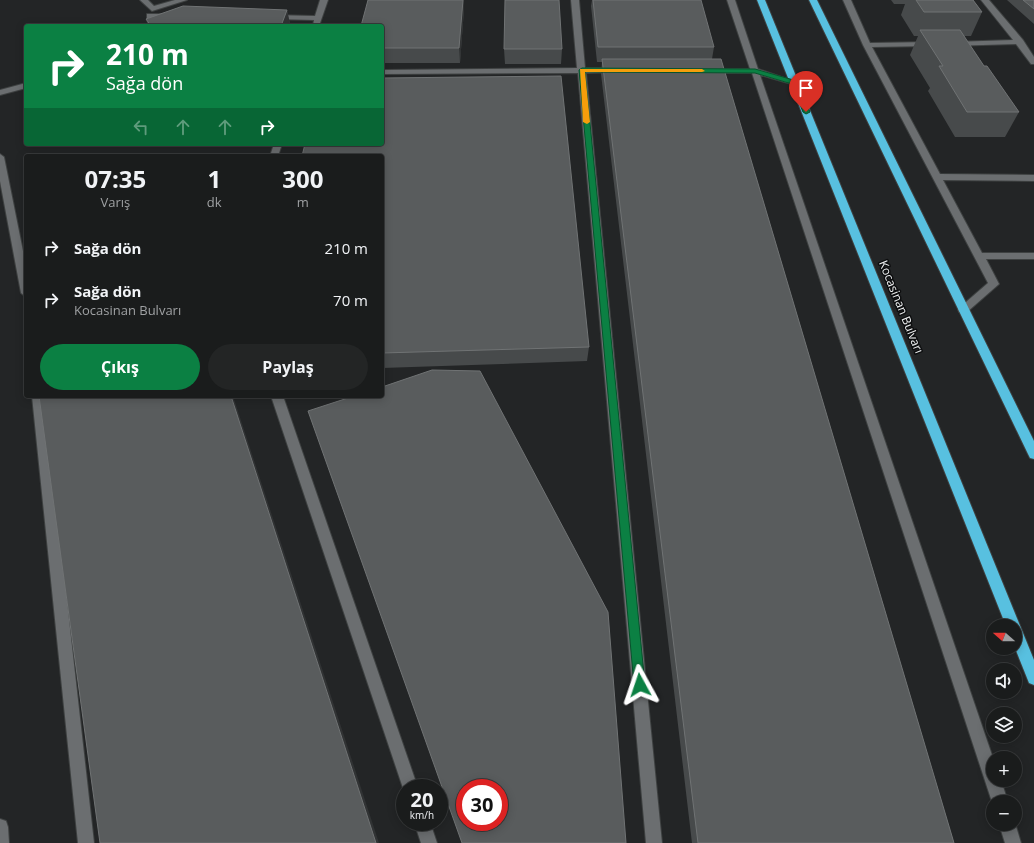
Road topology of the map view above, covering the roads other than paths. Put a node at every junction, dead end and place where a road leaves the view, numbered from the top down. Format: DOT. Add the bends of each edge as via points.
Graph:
graph roads {
  1 [pos="144,0"];
  2 [pos="183,0"];
  3 [pos="324,0"];
  4 [pos="575,0"];
  5 [pos="731,0"];
  6 [pos="761,0"];
  7 [pos="813,0"];
  8 [pos="847,0"];
  9 [pos="985,0"];
  10 [pos="151,12"];
  11 [pos="182,16"];
  12 [pos="262,17"];
  13 [pos="318,18"];
  14 [pos="148,24"];
  15 [pos="316,24"];
  16 [pos="1020,42"];
  17 [pos="867,45"];
  18 [pos="1034,62"];
  19 [pos="582,70"];
  20 [pos="629,70"];
  21 [pos="700,70"];
  22 [pos="755,71"];
  23 [pos="384,72"];
  24 [pos="795,83"];
  25 [pos="24,86"];
  26 [pos="0,93"];
  27 [pos="0,157"];
  28 [pos="937,176"];
  29 [pos="1034,178"];
  30 [pos="980,256"];
  31 [pos="1034,256"];
  32 [pos="24,283"];
  33 [pos="963,309"];
  34 [pos="38,398"];
  35 [pos="279,398"];
  36 [pos="1034,454"];
  37 [pos="1010,619"];
  38 [pos="1022,648"];
  39 [pos="1034,678"];
  40 [pos="407,779"];
  41 [pos="998,795"];
  42 [pos="0,828"];
  43 [pos="425,831"];
  44 [pos="1009,831"];
  45 [pos="1,843"];
  46 [pos="86,843"];
  47 [pos="429,843"];
  48 [pos="654,843"];
  49 [pos="1013,843"];
  1 -- 10 [label="street"];
  2 -- 10 [label="street"];
  3 -- 13 [label="street"];
  4 -- 19 [label="street"];
  5 -- 22 [label="street"];
  6 -- 24 [label="highway, Kocasinan Bulvarı"];
  7 -- 33 [label="highway"];
  8 -- 17 [label="street"];
  9 -- 16 [label="street"];
  10 -- 11 [label="street"];
  10 -- 14 [label="street"];
  12 -- 13 [label="street"];
  13 -- 15 [label="street"];
  16 -- 17 [label="street"];
  16 -- 18 [label="street"];
  17 -- 28 [label="street"];
  19 -- 20 [label="street"];
  19 -- 23 [label="street"];
  19 -- 48 [label="street"];
  21 -- 22 [label="street"];
  22 -- 24 [label="street"];
  22 -- 41 [label="street"];
  24 -- 37 [label="highway, Kocasinan Bulvarı"];
  25 -- 26 [label="street"];
  27 -- 32 [label="street"];
  28 -- 29 [label="street"];
  28 -- 30 [label="street"];
  30 -- 31 [label="street"];
  30 -- 33 [label="street" via="994,284"];
  33 -- 36 [label="highway"];
  34 -- 46 [label="street"];
  35 -- 40 [label="street"];
  38 -- 39 [label="highway"];
  42 -- 45 [label="street"];
  43 -- 47 [label="street"];
  44 -- 49 [label="street"];
}
